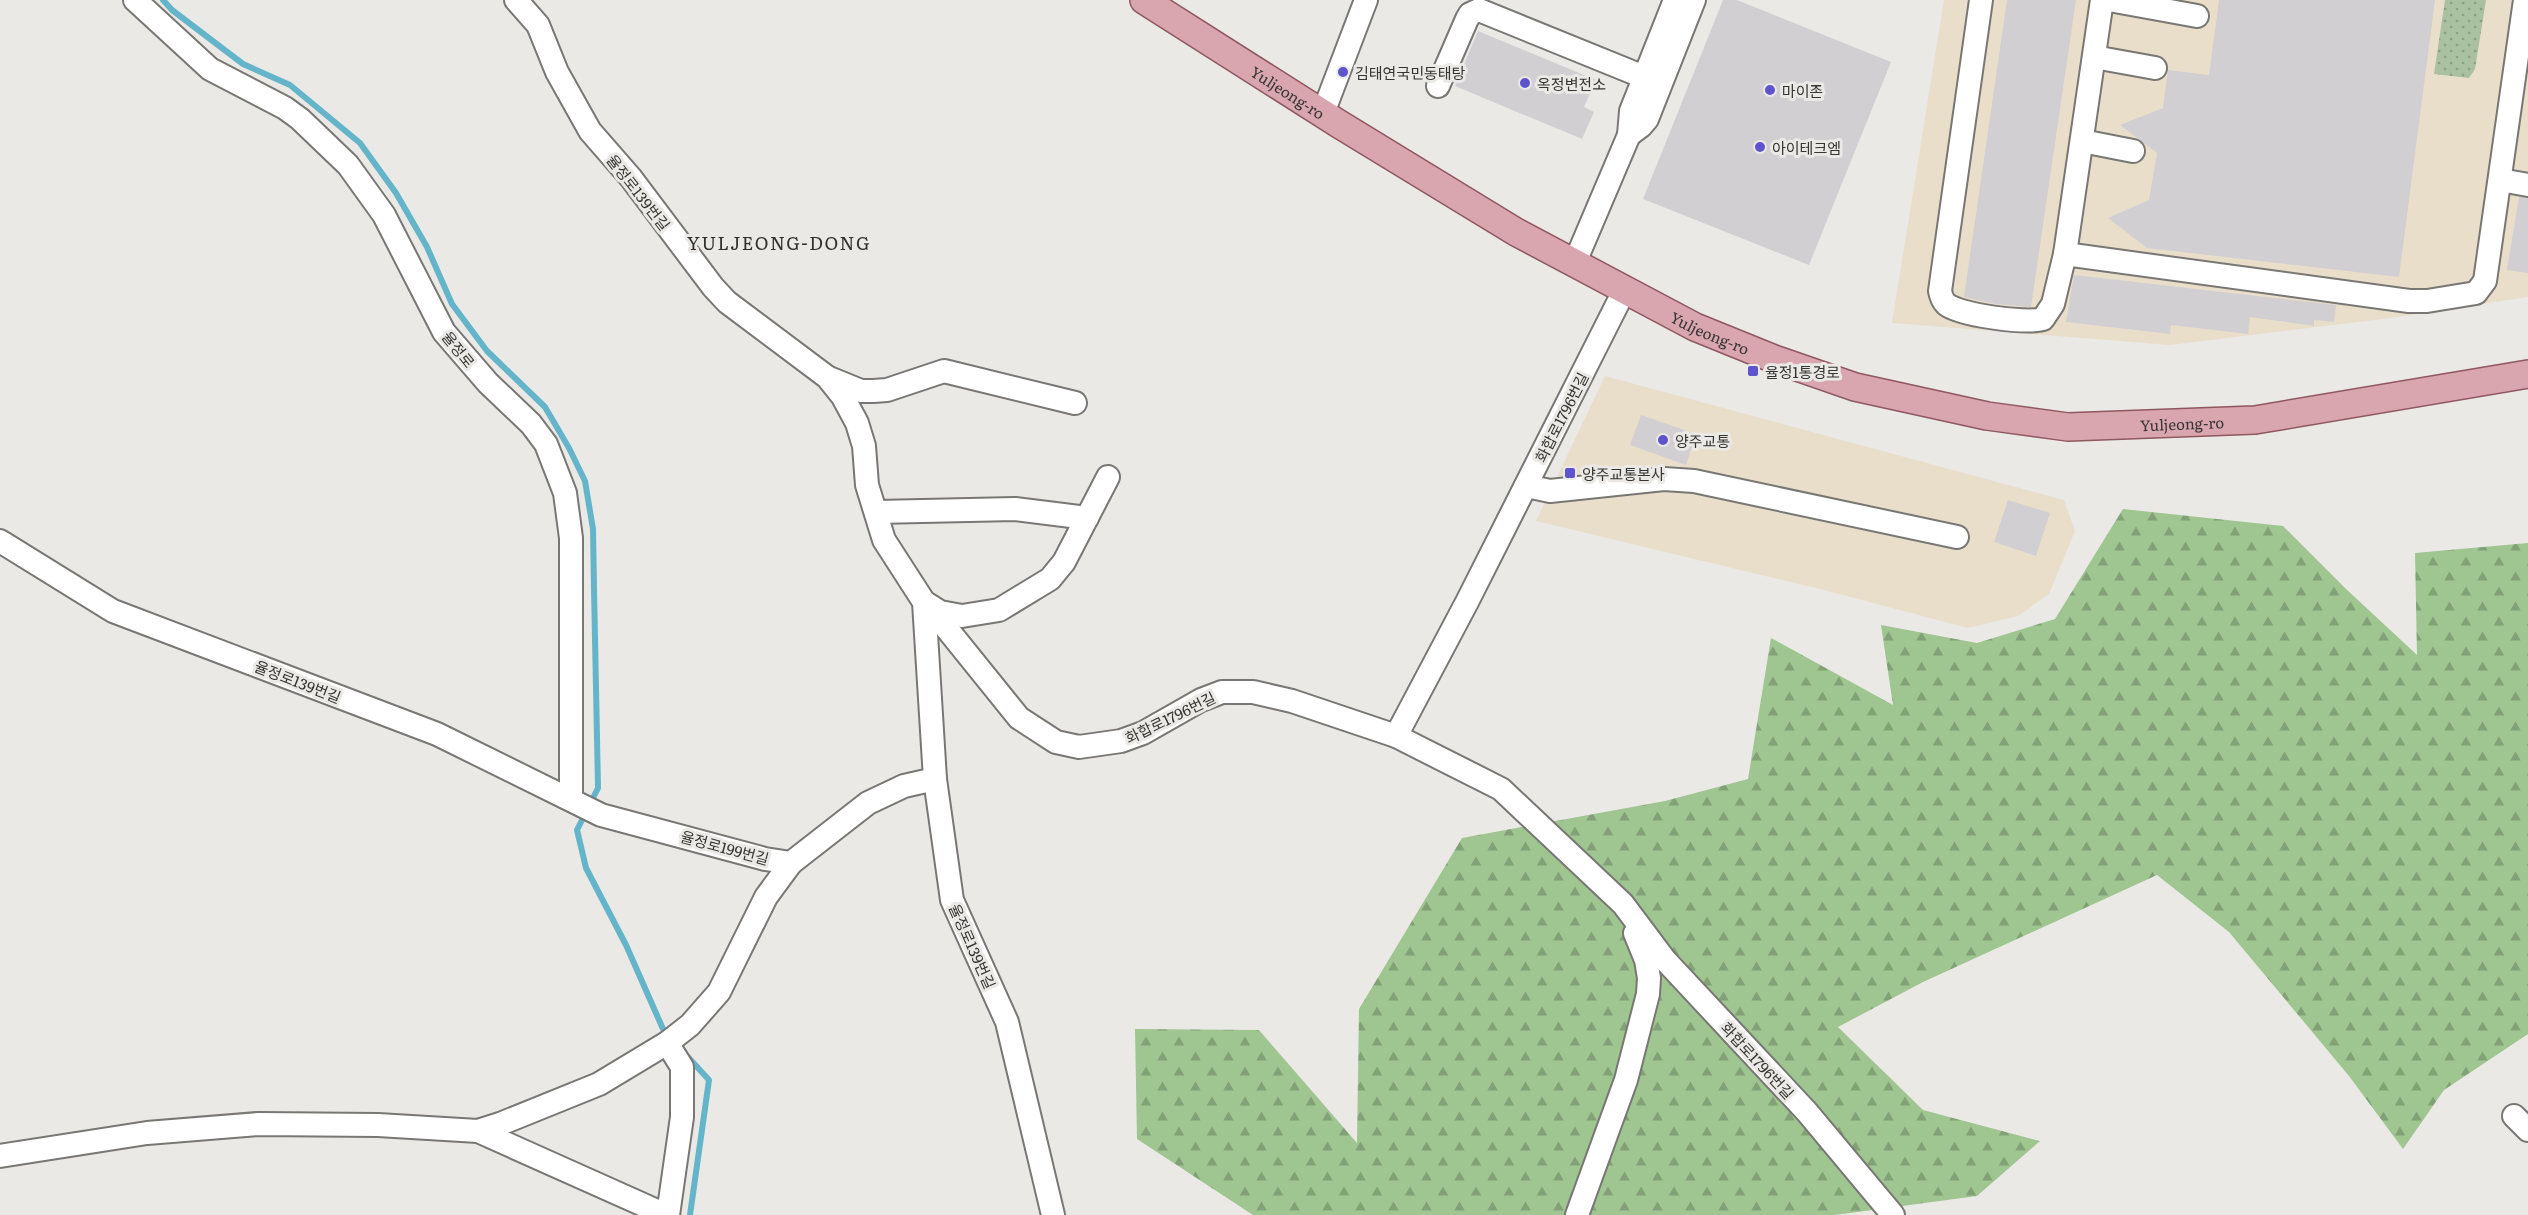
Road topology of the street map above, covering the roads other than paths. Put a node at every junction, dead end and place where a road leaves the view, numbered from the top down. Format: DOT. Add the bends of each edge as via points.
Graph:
graph roads {
  1 [pos="135,0"];
  2 [pos="516,0"];
  3 [pos="1144,0"];
  4 [pos="1366,0"];
  5 [pos="1675,0"];
  6 [pos="1694,0"];
  7 [pos="1981,0"];
  8 [pos="2102,0"];
  9 [pos="2109,0"];
  10 [pos="2525,0"];
  11 [pos="2197,16"];
  12 [pos="2094,57"];
  13 [pos="2155,68"];
  14 [pos="1644,77"];
  15 [pos="1438,86"];
  16 [pos="1323,113"];
  17 [pos="1629,135"];
  18 [pos="2082,141"];
  19 [pos="2133,151"];
  20 [pos="2500,180"];
  21 [pos="2528,185"];
  22 [pos="2065,254"];
  23 [pos="1575,262"];
  24 [pos="1625,289"];
  25 [pos="2528,374"];
  26 [pos="827,377"];
  27 [pos="1075,404"];
  28 [pos="1108,477"];
  29 [pos="1526,486"];
  30 [pos="876,513"];
  31 [pos="1087,518"];
  32 [pos="1957,537"];
  33 [pos="0,541"];
  34 [pos="925,602"];
  35 [pos="1396,736"];
  36 [pos="935,779"];
  37 [pos="573,800"];
  38 [pos="601,815"];
  39 [pos="791,863"];
  40 [pos="1623,904"];
  41 [pos="667,1043"];
  42 [pos="478,1131"];
  43 [pos="0,1156"];
  44 [pos="667,1215"];
  45 [pos="1053,1215"];
  46 [pos="1577,1215"];
  47 [pos="1893,1215"];
  1 -- 37 [label="street, 율정로" via="210,69 285,108 348,165 384,215 444,332 546,444 565,493 571,538"];
  2 -- 26 [label="street, 율정로139번길" via="538,25 557,72 590,131 631,178 713,287 727,302"];
  3 -- 16 [label="main road, Yuljeong-ro"];
  4 -- 16 [label="street"];
  5 -- 14 [label="street"];
  6 -- 17 [label="street" via="1647,119"];
  7 -- 22 [label="street" via="1940,278 1942,300 1964,312 2043,320 2053,304"];
  8 -- 12 [label="street"];
  9 -- 11 [label="street"];
  10 -- 20 [label="street"];
  12 -- 13 [label="street"];
  12 -- 18 [label="street"];
  14 -- 15 [label="street" via="1479,10 1467,19"];
  14 -- 17 [label="street" via="1631,111"];
  16 -- 23 [label="main road, Yuljeong-ro" via="1516,232"];
  17 -- 23 [label="street"];
  18 -- 19 [label="street"];
  18 -- 22 [label="street"];
  20 -- 21 [label="street"];
  20 -- 22 [label="street" via="2485,281 2470,295 2409,301"];
  23 -- 24 [label="main road, Yuljeong-ro"];
  24 -- 25 [label="main road, Yuljeong-ro" via="1695,327 1855,387 1987,416 2068,427 2255,420"];
  24 -- 29 [label="street, 화합로1796번길"];
  26 -- 27 [label="street, 율정로139번길" via="861,392 887,390 944,371"];
  26 -- 30 [label="street, 율정로139번길" via="857,423"];
  28 -- 31 [label="street"];
  29 -- 32 [label="street" via="1550,491 1664,478 1694,481"];
  29 -- 35 [label="street, 화합로1796번길"];
  30 -- 31 [label="street" via="1015,509"];
  30 -- 34 [label="street, 율정로139번길" via="884,540"];
  31 -- 34 [label="street" via="1056,574 1011,604 962,616 940,612"];
  33 -- 37 [label="street, 율정로139번길" via="113,611 437,734"];
  34 -- 35 [label="street, 화합로1796번길" via="1019,718 1056,742 1079,747 1121,741 1222,692 1265,694"];
  34 -- 36 [label="street, 율정로139번길"];
  35 -- 40 [label="street, 화합로1796번길" via="1501,789"];
  36 -- 39 [label="street, 율정로199번길" via="904,786 868,803"];
  36 -- 45 [label="street, 율정로139번길" via="952,900 1007,1022"];
  37 -- 38 [label="street, 율정로139번길"];
  38 -- 39 [label="street, 율정로199번길"];
  39 -- 41 [label="street" via="766,897 719,992 690,1025"];
  40 -- 46 [label="street, 화합로1796번길" via="1646,960 1648,994 1626,1080"];
  40 -- 47 [label="street, 화합로1796번길" via="1665,960 1807,1112"];
  41 -- 42 [label="street" via="599,1084"];
  41 -- 44 [label="street" via="682,1067 682,1117"];
  42 -- 43 [label="street" via="258,1124 147,1133"];
  42 -- 44 [label="street"];
}
